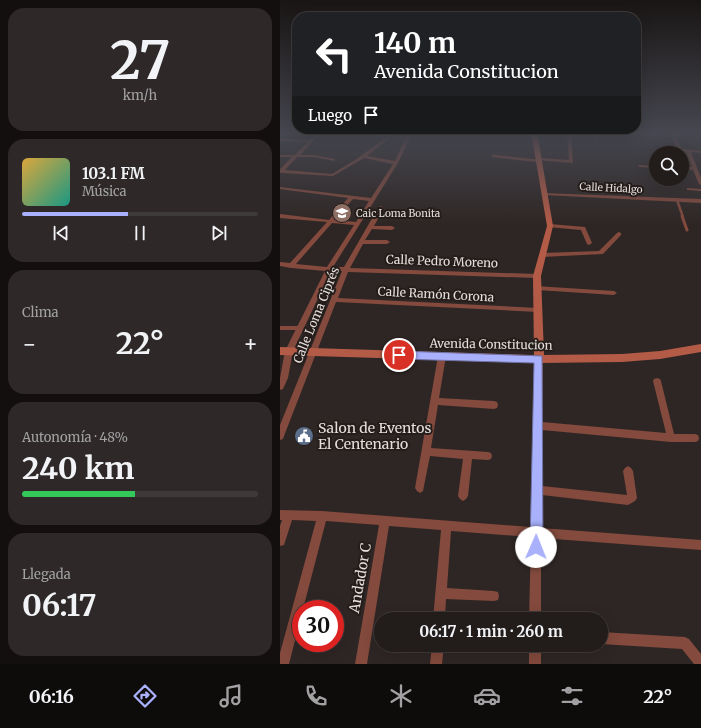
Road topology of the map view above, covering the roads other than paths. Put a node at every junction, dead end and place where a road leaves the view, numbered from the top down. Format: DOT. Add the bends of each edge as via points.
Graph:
graph roads {
  1 [pos="289,163"];
  2 [pos="352,163"];
  3 [pos="396,163"];
  4 [pos="540,163"];
  5 [pos="692,163"];
  6 [pos="640,166"];
  7 [pos="649,167"];
  8 [pos="689,169"];
  9 [pos="694,169"];
  10 [pos="280,171"];
  11 [pos="333,175"];
  12 [pos="337,180"];
  13 [pos="701,184"];
  14 [pos="280,188"];
  15 [pos="689,189"];
  16 [pos="701,190"];
  17 [pos="545,194"];
  18 [pos="351,198"];
  19 [pos="372,200"];
  20 [pos="677,200"];
  21 [pos="701,201"];
  22 [pos="381,208"];
  23 [pos="280,216"];
  24 [pos="331,222"];
  25 [pos="357,224"];
  26 [pos="371,226"];
  27 [pos="550,226"];
  28 [pos="392,228"];
  29 [pos="687,230"];
  30 [pos="619,234"];
  31 [pos="362,242"];
  32 [pos="387,242"];
  33 [pos="589,243"];
  34 [pos="542,255"];
  35 [pos="280,264"];
  36 [pos="291,266"];
  37 [pos="329,269"];
  38 [pos="346,269"];
  39 [pos="537,276"];
  40 [pos="537,288"];
  41 [pos="614,293"];
  42 [pos="334,300"];
  43 [pos="538,310"];
  44 [pos="280,328"];
  45 [pos="300,328"];
  46 [pos="701,349"];
  47 [pos="284,351"];
  48 [pos="312,352"];
  49 [pos="442,356"];
  50 [pos="539,359"];
  51 [pos="657,381"];
  52 [pos="280,387"];
  53 [pos="434,401"];
  54 [pos="494,405"];
  55 [pos="538,426"];
  56 [pos="280,436"];
  57 [pos="671,438"];
  58 [pos="695,438"];
  59 [pos="426,452"];
  60 [pos="468,455"];
  61 [pos="488,456"];
  62 [pos="628,471"];
  63 [pos="420,488"];
  64 [pos="537,490"];
  65 [pos="463,496"];
  66 [pos="284,516"];
  67 [pos="322,516"];
  68 [pos="386,521"];
  69 [pos="446,526"];
  70 [pos="536,532"];
  71 [pos="280,540"];
  72 [pos="701,545"];
  73 [pos="441,593"];
  74 [pos="494,596"];
  75 [pos="440,612"];
  76 [pos="535,612"];
  77 [pos="608,638"];
  78 [pos="437,652"];
  79 [pos="535,652"];
  80 [pos="283,664"];
  81 [pos="361,664"];
  82 [pos="436,664"];
  83 [pos="535,664"];
  84 [pos="701,664"];
  1 -- 10 [label="street"];
  2 -- 11 [label="street"];
  3 -- 19 [label="street"];
  4 -- 17 [label="street"];
  5 -- 9 [label="street"];
  6 -- 7 [label="street"];
  8 -- 9 [label="street"];
  9 -- 13 [label="street"];
  10 -- 11 [label="street"];
  11 -- 12 [label="street"];
  14 -- 18 [label="street"];
  15 -- 16 [label="street"];
  17 -- 20 [label="street, Calle Hidalgo"];
  17 -- 27 [label="street"];
  18 -- 19 [label="street"];
  18 -- 24 [label="street"];
  19 -- 25 [label="street"];
  20 -- 21 [label="street, Calle Hidalgo"];
  20 -- 29 [label="lane"];
  22 -- 26 [label="street, Calle Loma Ciprés"];
  23 -- 24 [label="street"];
  24 -- 25 [label="street"];
  24 -- 36 [label="street"];
  25 -- 37 [label="street"];
  26 -- 28 [label="street"];
  26 -- 31 [label="street, Calle Loma Ciprés"];
  27 -- 33 [label="street" via="583,228"];
  27 -- 34 [label="street"];
  30 -- 34 [label="street" via="601,253"];
  31 -- 32 [label="street"];
  31 -- 38 [label="street, Calle Loma Ciprés"];
  34 -- 39 [label="street"];
  35 -- 36 [label="street, Calle Pedro Moreno"];
  36 -- 37 [label="street, Calle Pedro Moreno"];
  37 -- 38 [label="street, Calle Pedro Moreno"];
  37 -- 45 [label="street"];
  38 -- 39 [label="street, Calle Pedro Moreno"];
  38 -- 42 [label="street, Calle Loma Ciprés"];
  39 -- 40 [label="street"];
  40 -- 41 [label="street"];
  40 -- 43 [label="street"];
  42 -- 43 [label="street, Calle Ramón Corona"];
  42 -- 48 [label="street, Calle Loma Ciprés"];
  43 -- 50 [label="street"];
  44 -- 45 [label="lane"];
  45 -- 47 [label="street"];
  46 -- 50 [label="street, Avenida Constitucion" via="622,358"];
  47 -- 48 [label="street, Avenida Constitucion"];
  47 -- 52 [label="street" via="284,378"];
  48 -- 49 [label="street, Avenida Constitucion"];
  48 -- 56 [label="street, Calle Loma Ciprés"];
  49 -- 50 [label="street, Avenida Constitucion"];
  49 -- 53 [label="street"];
  50 -- 55 [label="street"];
  51 -- 57 [label="street"];
  53 -- 54 [label="street"];
  53 -- 59 [label="street"];
  55 -- 57 [label="street"];
  55 -- 64 [label="street"];
  57 -- 58 [label="street"];
  59 -- 60 [label="street"];
  59 -- 63 [label="street"];
  60 -- 61 [label="street"];
  60 -- 65 [label="street"];
  62 -- 64 [label="street" via="632,498 628,500"];
  64 -- 70 [label="street"];
  66 -- 67 [label="street"];
  66 -- 71 [label="street"];
  67 -- 68 [label="street"];
  67 -- 80 [label="street"];
  68 -- 69 [label="street"];
  68 -- 81 [label="street, Andador C"];
  69 -- 70 [label="street"];
  69 -- 73 [label="street"];
  70 -- 72 [label="street"];
  70 -- 76 [label="street"];
  73 -- 74 [label="street"];
  73 -- 75 [label="street"];
  77 -- 84 [label="street" via="685,643"];
  78 -- 82 [label="street"];
  79 -- 83 [label="street"];
}
